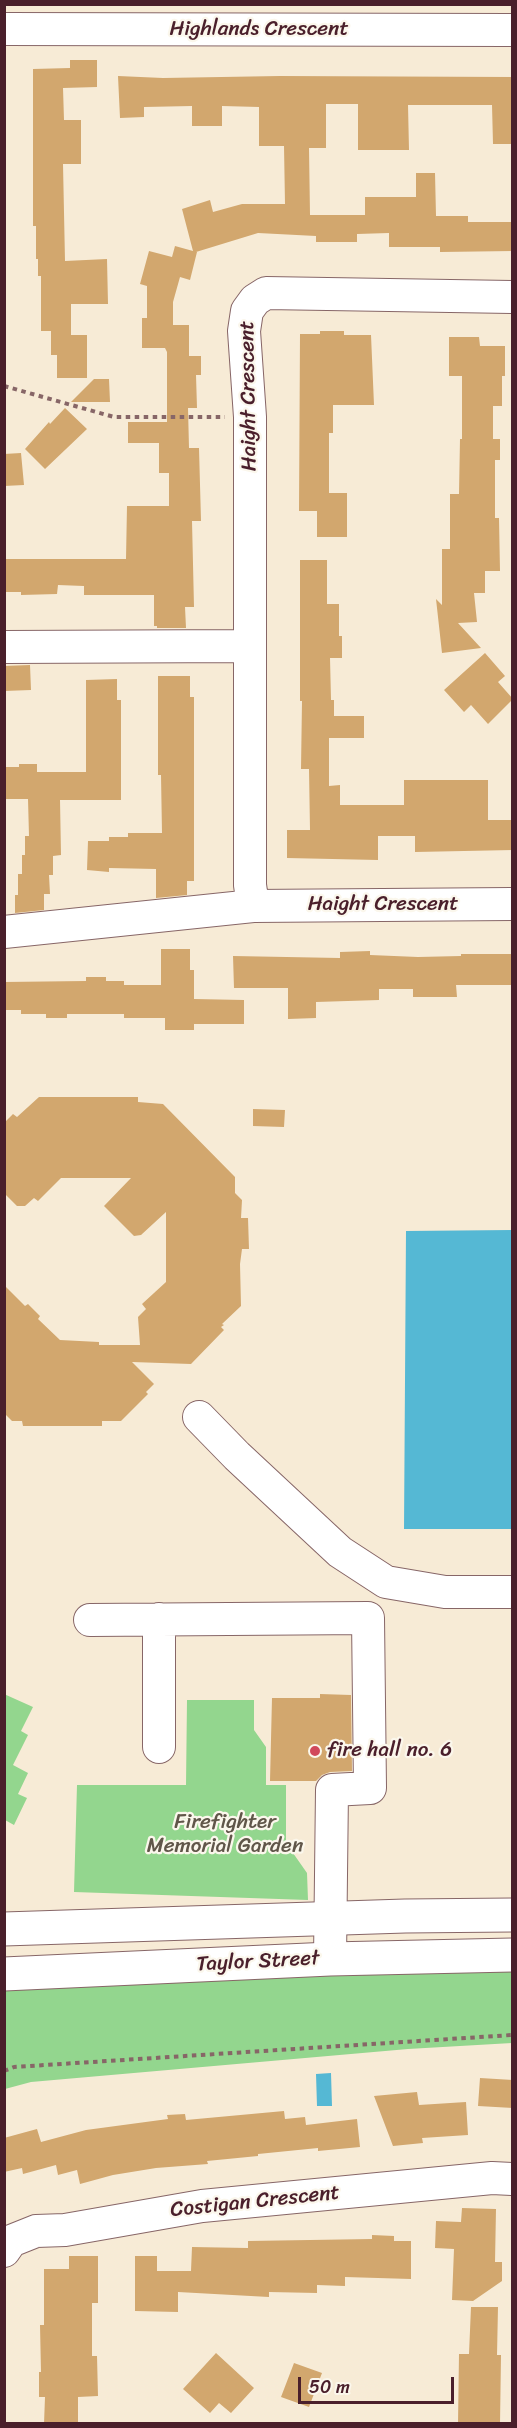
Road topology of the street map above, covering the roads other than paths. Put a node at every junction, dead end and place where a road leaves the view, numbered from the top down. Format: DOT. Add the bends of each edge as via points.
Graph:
graph roads {
  1 [pos="4,29"];
  2 [pos="513,30"];
  3 [pos="513,297"];
  4 [pos="249,646"];
  5 [pos="4,647"];
  6 [pos="513,904"];
  7 [pos="253,906"];
  8 [pos="4,932"];
  9 [pos="199,1417"];
  10 [pos="513,1592"];
  11 [pos="159,1619"];
  12 [pos="90,1620"];
  13 [pos="159,1747"];
  14 [pos="513,1916"];
  15 [pos="330,1919"];
  16 [pos="4,1929"];
  17 [pos="513,1955"];
  18 [pos="330,1959"];
  19 [pos="4,1974"];
  20 [pos="513,2179"];
  21 [pos="4,2251"];
  1 -- 2 [label="street, Highlands Crescent"];
  3 -- 4 [label="street, Haight Crescent" via="266,293 255,300 247,311 244,331 250,417"];
  4 -- 5 [label="street"];
  4 -- 7 [label="street, Haight Crescent"];
  6 -- 7 [label="street, Haight Crescent"];
  7 -- 8 [label="street, Haight Crescent"];
  9 -- 10 [label="street" via="340,1552 386,1582 445,1592"];
  11 -- 12 [label="street"];
  11 -- 13 [label="street"];
  11 -- 15 [label="street" via="368,1618 370,1788 332,1790"];
  14 -- 15 [label="main road, Taylor Street"];
  15 -- 16 [label="main road, Taylor Street"];
  15 -- 18 [label="street"];
  17 -- 18 [label="main road, Taylor Street"];
  18 -- 19 [label="main road, Taylor Street"];
  20 -- 21 [label="street, Costigan Crescent" via="202,2206 65,2230 36,2231 11,2241"];
}
